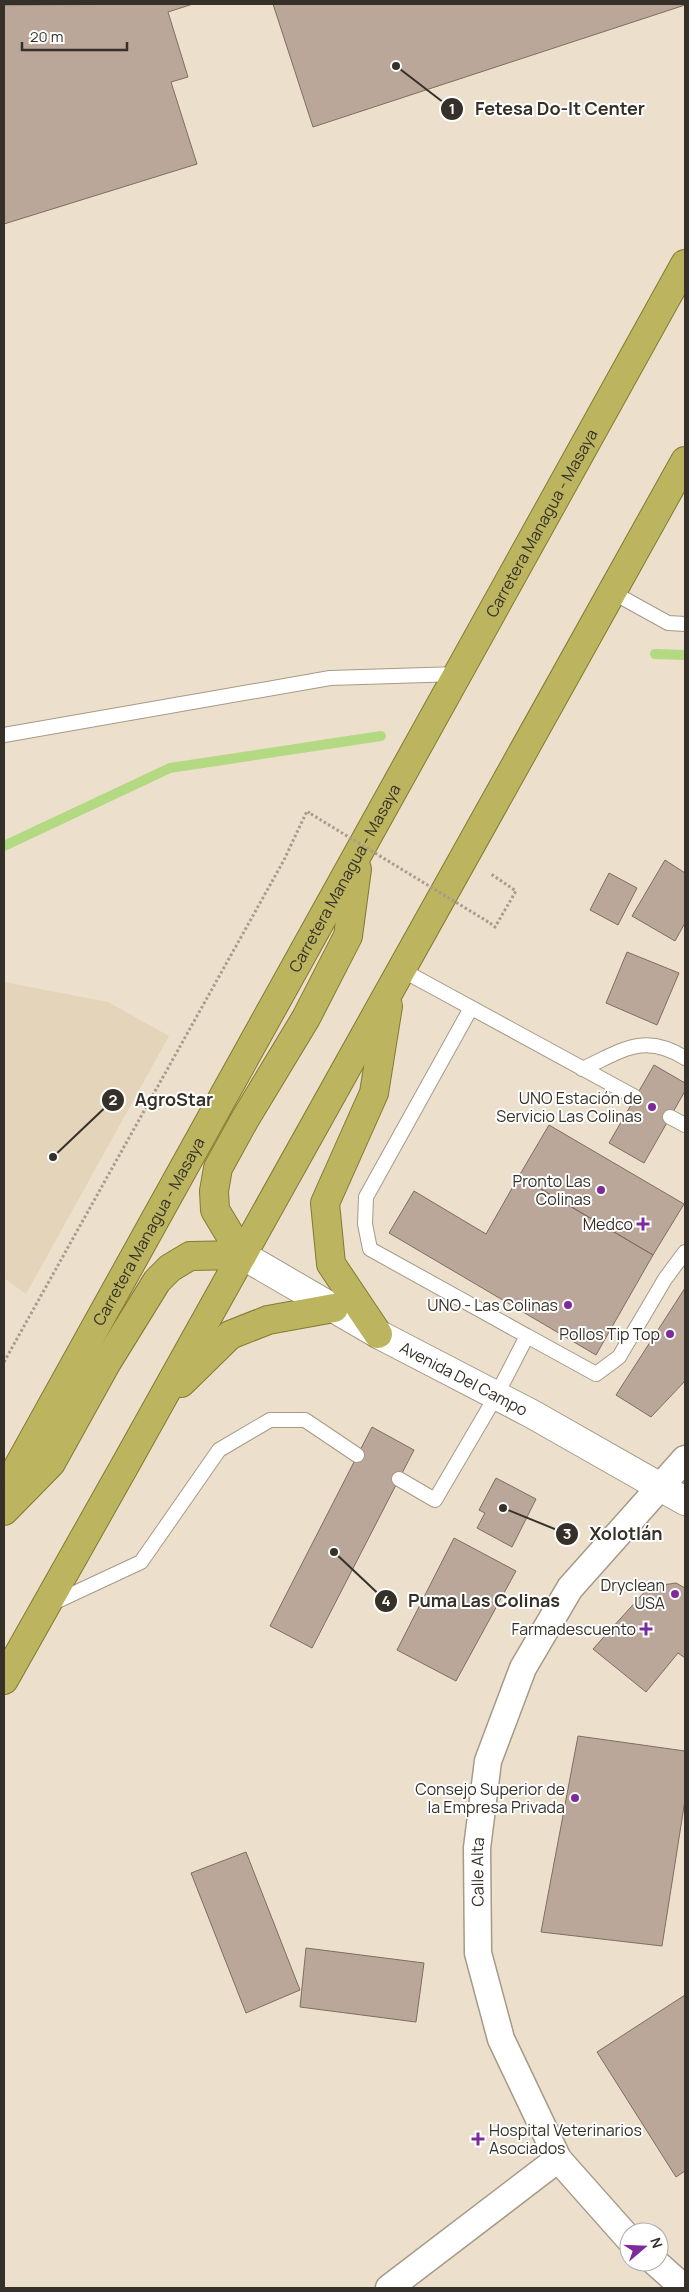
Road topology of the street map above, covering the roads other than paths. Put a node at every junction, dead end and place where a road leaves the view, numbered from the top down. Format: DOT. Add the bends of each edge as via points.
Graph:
graph roads {
  1 [pos="685,264"];
  2 [pos="685,461"];
  3 [pos="612,592"];
  4 [pos="685,624"];
  5 [pos="458,674"];
  6 [pos="4,735"];
  7 [pos="360,853"];
  8 [pos="397,979"];
  9 [pos="471,1008"];
  10 [pos="685,1058"];
  11 [pos="582,1069"];
  12 [pos="635,1097"];
  13 [pos="670,1117"];
  14 [pos="685,1125"];
  15 [pos="685,1252"];
  16 [pos="242,1255"];
  17 [pos="334,1308"];
  18 [pos="378,1334"];
  19 [pos="527,1336"];
  20 [pos="496,1396"];
  21 [pos="162,1402"];
  22 [pos="357,1455"];
  23 [pos="685,1459"];
  24 [pos="399,1479"];
  25 [pos="661,1487"];
  26 [pos="4,1492"];
  27 [pos="685,1501"];
  28 [pos="4,1511"];
  29 [pos="45,1607"];
  30 [pos="4,1680"];
  31 [pos="558,2159"];
  32 [pos="619,2228"];
  33 [pos="666,2272"];
  34 [pos="389,2288"];
  35 [pos="684,2288"];
  1 -- 5 [label="highway, Carretera Managua - Masaya"];
  2 -- 3 [label="highway"];
  3 -- 4 [label="lane" via="668,623"];
  3 -- 8 [label="highway"];
  5 -- 6 [label="lane" via="330,678"];
  5 -- 7 [label="highway, Carretera Managua - Masaya"];
  7 -- 16 [label="highway" via="348,936 306,1018 218,1168 214,1210"];
  7 -- 26 [label="highway, Carretera Managua - Masaya"];
  8 -- 9 [label="lane"];
  8 -- 16 [label="highway"];
  8 -- 18 [label="highway" via="374,1093 325,1203 331,1264"];
  9 -- 11 [label="lane"];
  9 -- 19 [label="lane" via="366,1197 365,1224 370,1249"];
  10 -- 11 [label="lane" via="669,1048 639,1044"];
  11 -- 12 [label="lane"];
  13 -- 14 [label="lane"];
  15 -- 19 [label="lane" via="619,1356 596,1374"];
  16 -- 17 [label="street, Avenida Del Campo"];
  16 -- 21 [label="highway"];
  16 -- 28 [label="highway" via="190,1256 170,1268 157,1281 51,1463"];
  17 -- 18 [label="street, Avenida Del Campo"];
  17 -- 21 [label="highway" via="268,1320 230,1335"];
  18 -- 20 [label="street, Avenida Del Campo"];
  19 -- 20 [label="lane"];
  20 -- 24 [label="lane" via="435,1500"];
  20 -- 25 [label="street, Avenida Del Campo"];
  21 -- 29 [label="highway"];
  22 -- 29 [label="lane" via="305,1420 270,1420 219,1450 140,1562"];
  23 -- 25 [label="street, Calle Alta"];
  25 -- 27 [label="street, Avenida Del Campo"];
  25 -- 31 [label="street, Calle Alta" via="570,1588 523,1668 488,1761 476,1848 478,1953 501,2039"];
  29 -- 30 [label="highway"];
  31 -- 32 [label="street, Calle Alta"];
  31 -- 34 [label="street"];
  33 -- 35 [label="street"];
}
